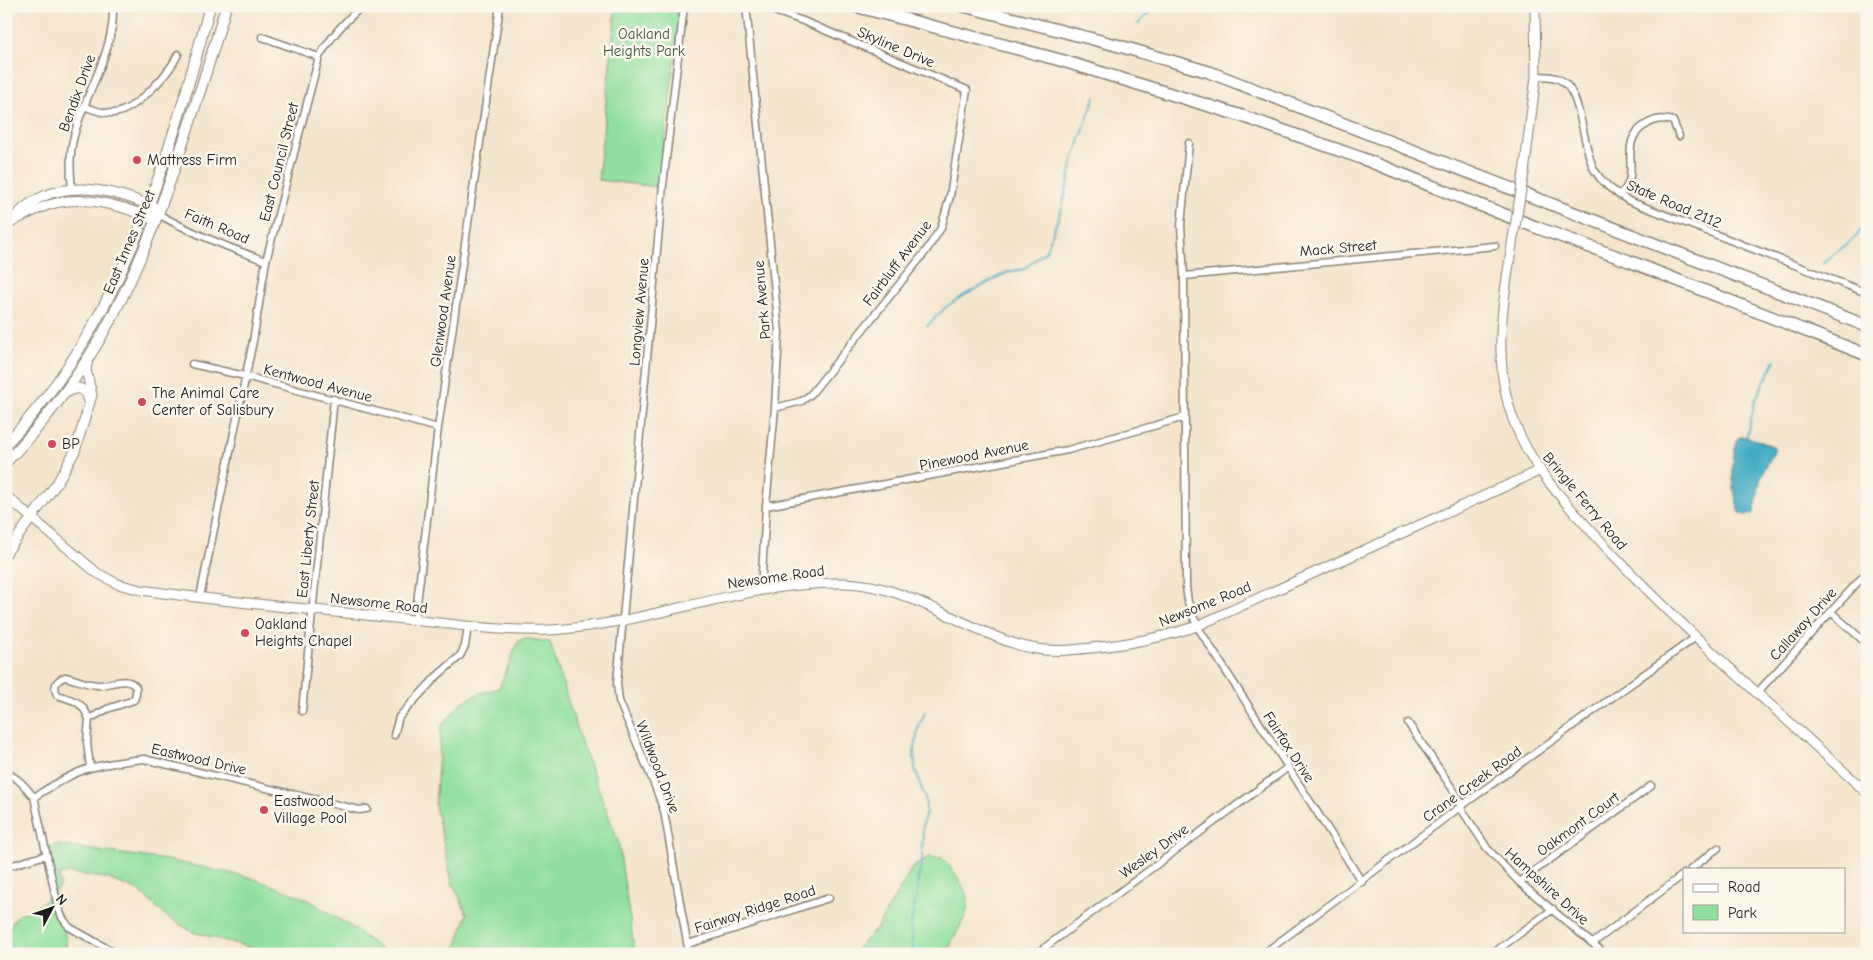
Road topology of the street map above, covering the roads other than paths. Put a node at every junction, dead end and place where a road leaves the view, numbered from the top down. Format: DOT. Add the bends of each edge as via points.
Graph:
graph roads {
  1 [pos="113,6"];
  2 [pos="210,6"];
  3 [pos="226,6"];
  4 [pos="362,6"];
  5 [pos="500,6"];
  6 [pos="684,6"];
  7 [pos="746,6"];
  8 [pos="760,6"];
  9 [pos="855,6"];
  10 [pos="964,6"];
  11 [pos="1535,6"];
  12 [pos="262,37"];
  13 [pos="178,54"];
  14 [pos="319,57"];
  15 [pos="1536,76"];
  16 [pos="967,90"];
  17 [pos="84,106"];
  18 [pos="1679,136"];
  19 [pos="1189,143"];
  20 [pos="72,190"];
  21 [pos="1618,195"];
  22 [pos="148,204"];
  23 [pos="158,214"];
  24 [pos="144,216"];
  25 [pos="9,225"];
  26 [pos="1495,246"];
  27 [pos="266,261"];
  28 [pos="1184,276"];
  29 [pos="1867,293"];
  30 [pos="1867,326"];
  31 [pos="1867,355"];
  32 [pos="88,359"];
  33 [pos="192,364"];
  34 [pos="246,376"];
  35 [pos="63,396"];
  36 [pos="334,399"];
  37 [pos="89,400"];
  38 [pos="775,408"];
  39 [pos="1185,417"];
  40 [pos="438,428"];
  41 [pos="6,444"];
  42 [pos="6,462"];
  43 [pos="1539,471"];
  44 [pos="6,496"];
  45 [pos="766,506"];
  46 [pos="32,519"];
  47 [pos="6,553"];
  48 [pos="1867,572"];
  49 [pos="762,591"];
  50 [pos="200,597"];
  51 [pos="314,610"];
  52 [pos="1831,612"];
  53 [pos="416,620"];
  54 [pos="623,620"];
  55 [pos="468,626"];
  56 [pos="1197,626"];
  57 [pos="1696,637"];
  58 [pos="1867,644"];
  59 [pos="1758,693"];
  60 [pos="302,711"];
  61 [pos="90,719"];
  62 [pos="1408,724"];
  63 [pos="394,735"];
  64 [pos="90,768"];
  65 [pos="1287,768"];
  66 [pos="6,773"];
  67 [pos="1651,786"];
  68 [pos="1867,793"];
  69 [pos="34,797"];
  70 [pos="1460,807"];
  71 [pos="365,809"];
  72 [pos="1718,848"];
  73 [pos="46,855"];
  74 [pos="6,867"];
  75 [pos="1692,868"];
  76 [pos="1683,875"];
  77 [pos="1362,882"];
  78 [pos="1519,882"];
  79 [pos="829,898"];
  80 [pos="1553,909"];
  81 [pos="688,944"];
  82 [pos="1594,944"];
  83 [pos="117,954"];
  84 [pos="689,954"];
  85 [pos="1036,954"];
  86 [pos="1263,954"];
  87 [pos="1492,954"];
  88 [pos="1605,954"];
  1 -- 17 [label="street, Bendix Drive" via="110,41"];
  2 -- 22 [label="main road, East Innes Street" via="177,120"];
  3 -- 23 [label="main road, East Innes Street"];
  4 -- 14 [label="street" via="346,20"];
  5 -- 40 [label="street, Glenwood Avenue"];
  6 -- 54 [label="street, Longview Avenue" via="662,195"];
  7 -- 38 [label="street, Park Avenue" via="779,332"];
  8 -- 16 [label="street, Skyline Drive"];
  9 -- 31 [label="highway" via="1060,60 1242,116 1361,158"];
  10 -- 30 [label="highway" via="1209,72"];
  11 -- 15 [label="street, Bringle Ferry Road"];
  12 -- 14 [label="street"];
  13 -- 17 [label="street" via="167,73 127,109 108,113"];
  14 -- 27 [label="street, East Council Street"];
  15 -- 21 [label="street, State Road 2112" via="1558,78 1571,90 1594,170"];
  15 -- 43 [label="street, Bringle Ferry Road, bridge" via="1500,346 1505,390 1518,433"];
  16 -- 38 [label="street, Fairbluff Avenue" via="950,196 941,228 811,394 802,401"];
  17 -- 20 [label="street, Bendix Drive" via="72,146"];
  18 -- 21 [label="street" via="1673,121 1664,118 1640,128 1630,146 1630,183"];
  19 -- 28 [label="street" via="1181,225"];
  20 -- 22 [label="street, Faith Road" via="106,191"];
  20 -- 25 [label="street, Faith Road" via="32,202"];
  21 -- 29 [label="street, State Road 2112"];
  22 -- 23 [label="street, Faith Road" via="154,206"];
  22 -- 24 [label="main road, East Innes Street"];
  23 -- 24 [label="street, Faith Road" via="150,218"];
  23 -- 27 [label="street, Faith Road"];
  23 -- 32 [label="main road, East Innes Street" via="129,286"];
  24 -- 25 [label="street, Faith Road" via="104,203 73,201 47,206"];
  24 -- 41 [label="main road, East Innes Street" via="119,276 85,341 50,392"];
  26 -- 28 [label="street, Mack Street"];
  27 -- 34 [label="street, East Council Street"];
  28 -- 39 [label="street"];
  32 -- 35 [label="main road, East Innes Street"];
  32 -- 37 [label="street" via="86,370 92,391"];
  33 -- 34 [label="street, Kentwood Avenue"];
  34 -- 36 [label="street, Kentwood Avenue"];
  34 -- 50 [label="street, East Council Street"];
  35 -- 37 [label="main road" via="71,389 79,388 86,392"];
  35 -- 42 [label="main road, East Innes Street"];
  36 -- 40 [label="street, Kentwood Avenue"];
  36 -- 51 [label="street, East Liberty Street"];
  37 -- 46 [label="street" via="73,454"];
  38 -- 45 [label="street, Park Avenue"];
  39 -- 45 [label="street, Pinewood Avenue" via="1068,450"];
  39 -- 56 [label="street" via="1186,587"];
  40 -- 53 [label="street, Glenwood Avenue"];
  43 -- 56 [label="street, Newsome Road"];
  43 -- 57 [label="street, Bringle Ferry Road" via="1624,566"];
  44 -- 46 [label="street, Newsome Road"];
  45 -- 49 [label="street, Park Avenue"];
  46 -- 47 [label="street"];
  46 -- 50 [label="street, Newsome Road" via="108,580 141,590"];
  48 -- 52 [label="street, Callaway Drive"];
  49 -- 54 [label="street, Newsome Road"];
  49 -- 56 [label="street, Newsome Road" via="817,584 870,586 899,594 999,638 1044,650 1121,645"];
  50 -- 51 [label="street, Newsome Road"];
  51 -- 53 [label="street, Newsome Road"];
  51 -- 60 [label="street, East Liberty Street"];
  52 -- 58 [label="street"];
  52 -- 59 [label="street, Callaway Drive"];
  53 -- 55 [label="street, Newsome Road"];
  54 -- 55 [label="street, Newsome Road" via="549,630"];
  54 -- 81 [label="street, Wildwood Drive" via="618,701 664,811"];
  55 -- 63 [label="street" via="460,656 436,676 399,717"];
  56 -- 65 [label="street, Fairfax Drive"];
  57 -- 59 [label="street, Bringle Ferry Road"];
  57 -- 70 [label="street, Crane Creek Road"];
  59 -- 68 [label="street, Bringle Ferry Road"];
  61 -- 61 [label="street" via="134,700 136,687 125,681 99,686 65,676 59,679 55,690 58,695 79,702"];
  61 -- 64 [label="street" via="87,742"];
  62 -- 70 [label="street, Hampshire Drive" via="1460,800"];
  64 -- 69 [label="street, Eastwood Drive"];
  64 -- 71 [label="street, Eastwood Drive" via="144,759"];
  65 -- 77 [label="street, Fairfax Drive"];
  65 -- 85 [label="street, Wesley Drive"];
  66 -- 69 [label="street"];
  67 -- 78 [label="street, Oakmont Court"];
  69 -- 73 [label="street"];
  70 -- 77 [label="street, Crane Creek Road"];
  70 -- 78 [label="street, Hampshire Drive" via="1487,848"];
  72 -- 75 [label="street"];
  73 -- 74 [label="street"];
  73 -- 83 [label="street" via="58,907 69,927"];
  76 -- 82 [label="street"];
  77 -- 86 [label="street, Crane Creek Road"];
  78 -- 80 [label="street, Hampshire Drive"];
  79 -- 81 [label="street, Fairway Ridge Road"];
  80 -- 82 [label="street, Hampshire Drive"];
  80 -- 87 [label="street"];
  81 -- 84 [label="street, Wildwood Drive"];
  82 -- 88 [label="street, Hampshire Drive"];
}
